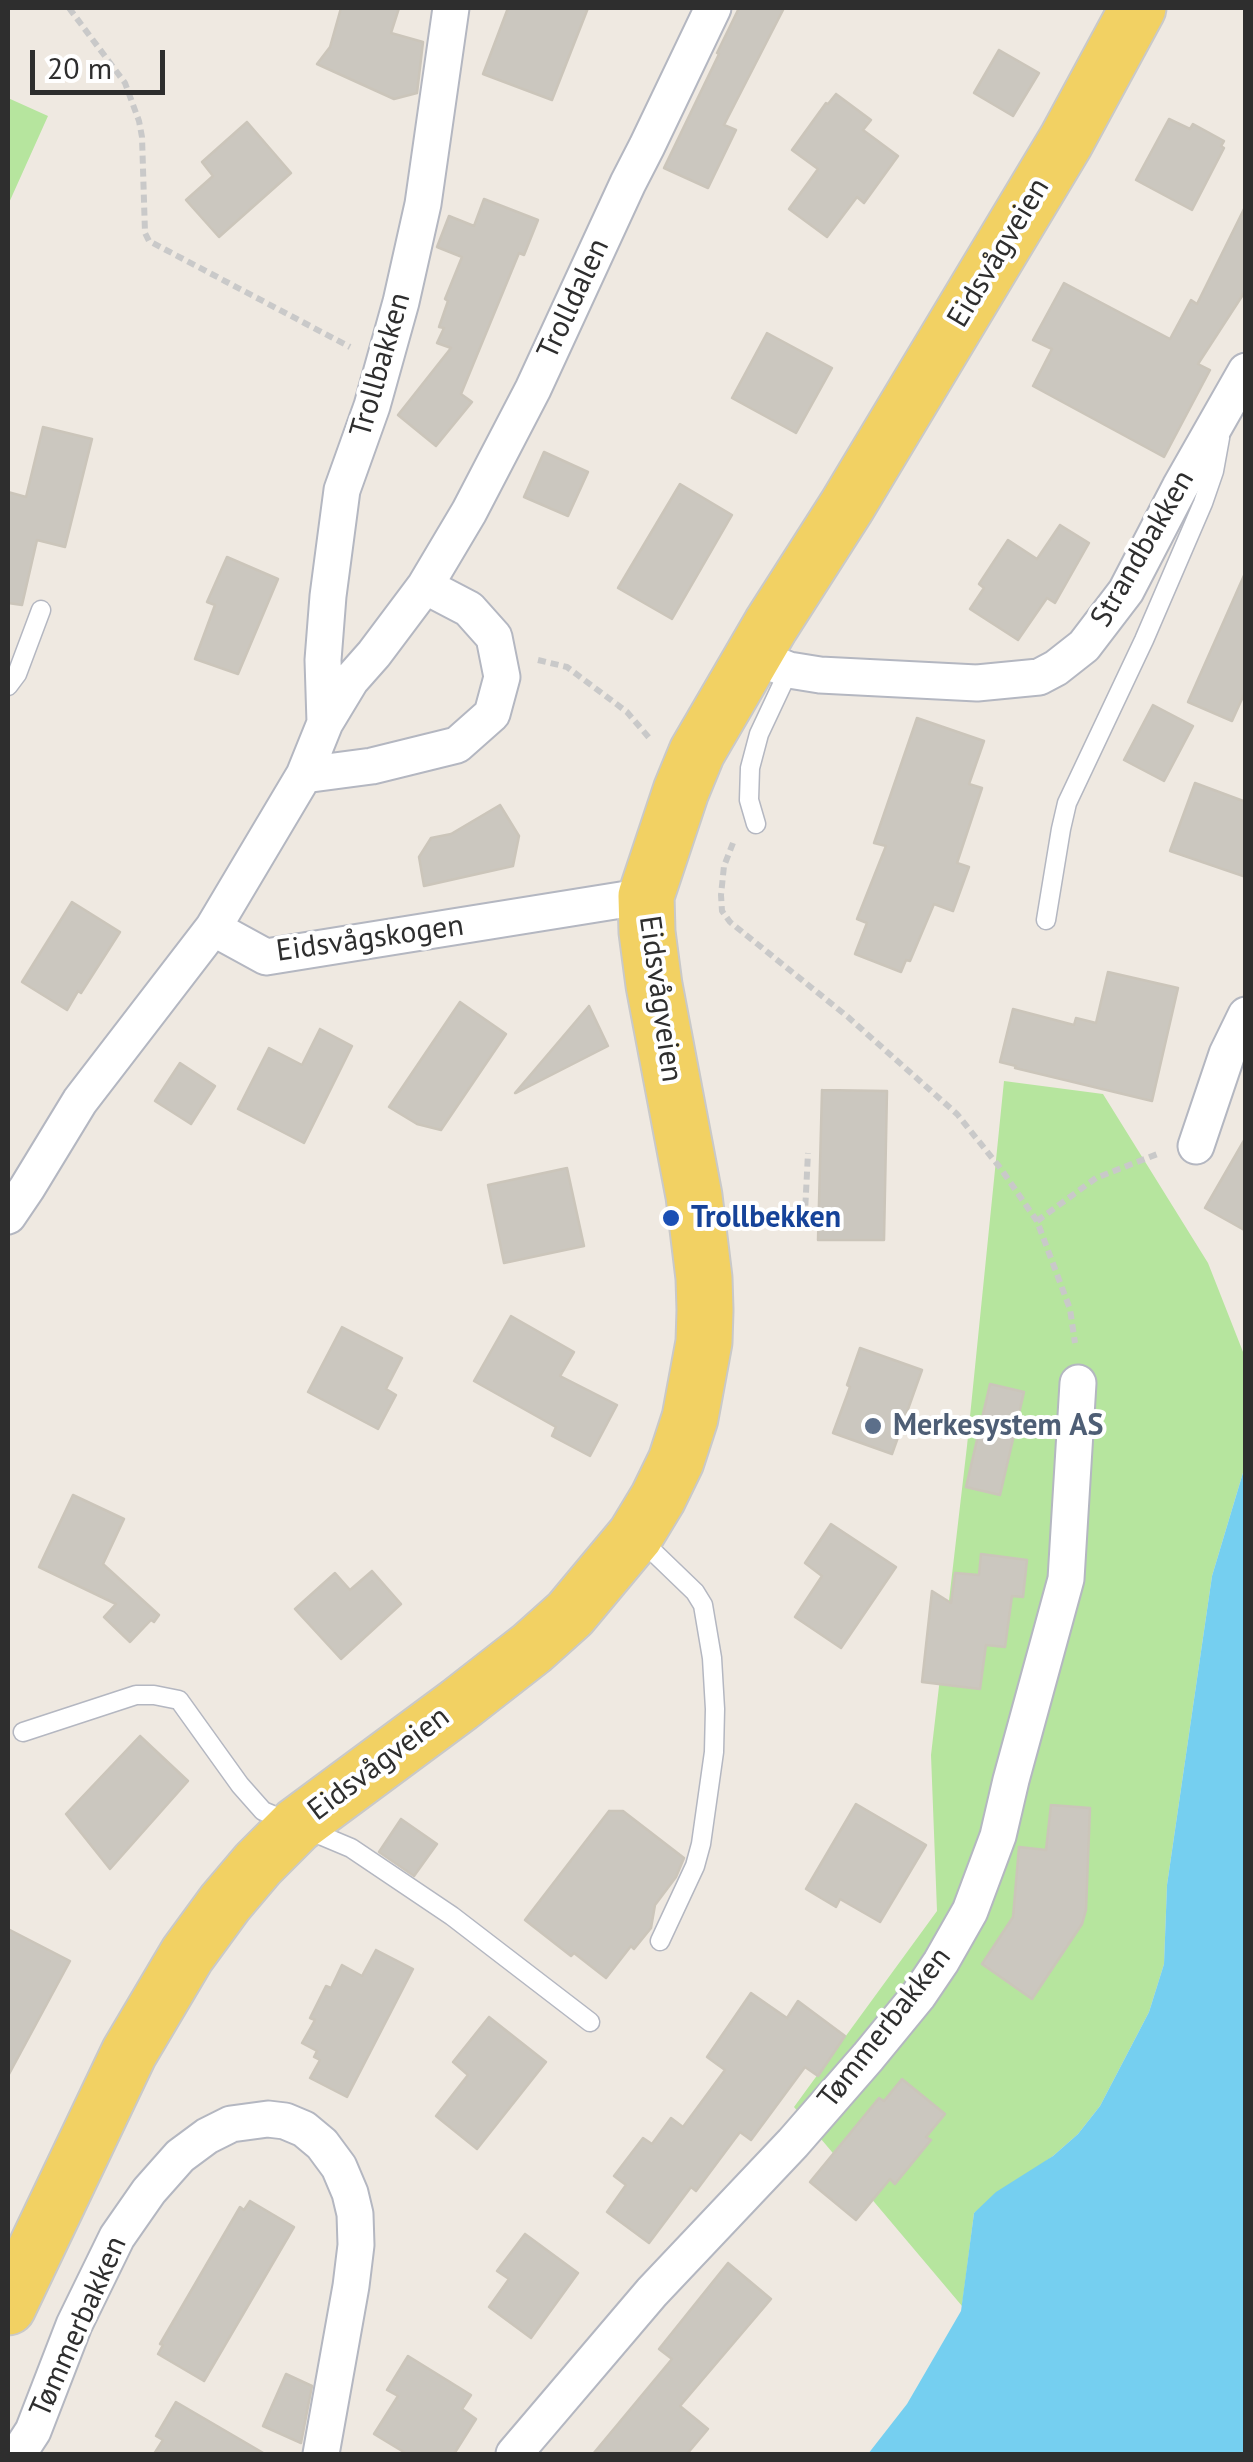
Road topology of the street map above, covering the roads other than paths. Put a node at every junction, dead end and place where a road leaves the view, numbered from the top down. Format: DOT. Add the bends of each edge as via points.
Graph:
graph roads {
  1 [pos="451,8"];
  2 [pos="713,8"];
  3 [pos="1138,8"];
  4 [pos="1246,372"];
  5 [pos="1222,413"];
  6 [pos="424,586"];
  7 [pos="42,610"];
  8 [pos="771,663"];
  9 [pos="8,686"];
  10 [pos="324,723"];
  11 [pos="304,774"];
  12 [pos="756,824"];
  13 [pos="646,896"];
  14 [pos="1046,920"];
  15 [pos="214,928"];
  16 [pos="1246,1014"];
  17 [pos="1196,1146"];
  18 [pos="8,1216"];
  19 [pos="1078,1383"];
  20 [pos="636,1536"];
  21 [pos="24,1732"];
  22 [pos="297,1825"];
  23 [pos="660,1941"];
  24 [pos="590,2022"];
  25 [pos="8,2308"];
  26 [pos="18,2454"];
  27 [pos="321,2454"];
  28 [pos="514,2454"];
  1 -- 10 [label="street, Trollbakken" via="423,204 372,406 342,490 323,660"];
  2 -- 6 [label="street, Trolldalen" via="532,389"];
  3 -- 8 [label="main road, Eidsvågveien" via="847,506"];
  4 -- 5 [label="street, Strandbakken"];
  5 -- 8 [label="street, Strandbakken" via="1126,591 1084,646 1056,668 1039,677 976,683 820,675"];
  5 -- 14 [label="lane, Strandbakken" via="1203,503 1068,804"];
  6 -- 10 [label="street, Trolldalen"];
  6 -- 11 [label="street" via="469,609 494,637 502,677 492,714 456,744 372,766"];
  7 -- 9 [label="lane"];
  8 -- 12 [label="lane" via="750,768"];
  8 -- 13 [label="main road, Eidsvågveien" via="697,752"];
  10 -- 11 [label="street, Trolldalen"];
  11 -- 15 [label="street, Trolldalen"];
  13 -- 15 [label="street, Eidsvågskogen" via="266,956"];
  13 -- 20 [label="main road, Eidsvågveien" via="706,1310 690,1418 676,1461"];
  15 -- 18 [label="street" via="80,1101"];
  16 -- 17 [label="street"];
  19 -- 28 [label="street, Tømmerbakken" via="1066,1579 998,1836 970,1911 918,1996 868,2057"];
  20 -- 22 [label="main road, Eidsvågveien" via="532,1648"];
  20 -- 23 [label="lane" via="695,1592 712,1658 714,1752 701,1844"];
  21 -- 22 [label="lane, Eidsvågveien" via="136,1696 178,1700 264,1811"];
  22 -- 24 [label="lane, Eidsvågveien" via="371,1861"];
  22 -- 25 [label="main road, Eidsvågveien" via="186,1955 129,2053"];
  26 -- 27 [label="street, Tømmerbakken" via="108,2254 149,2191 207,2136 230,2124 268,2119 295,2125 322,2144 340,2167 355,2214 352,2286"];
}
